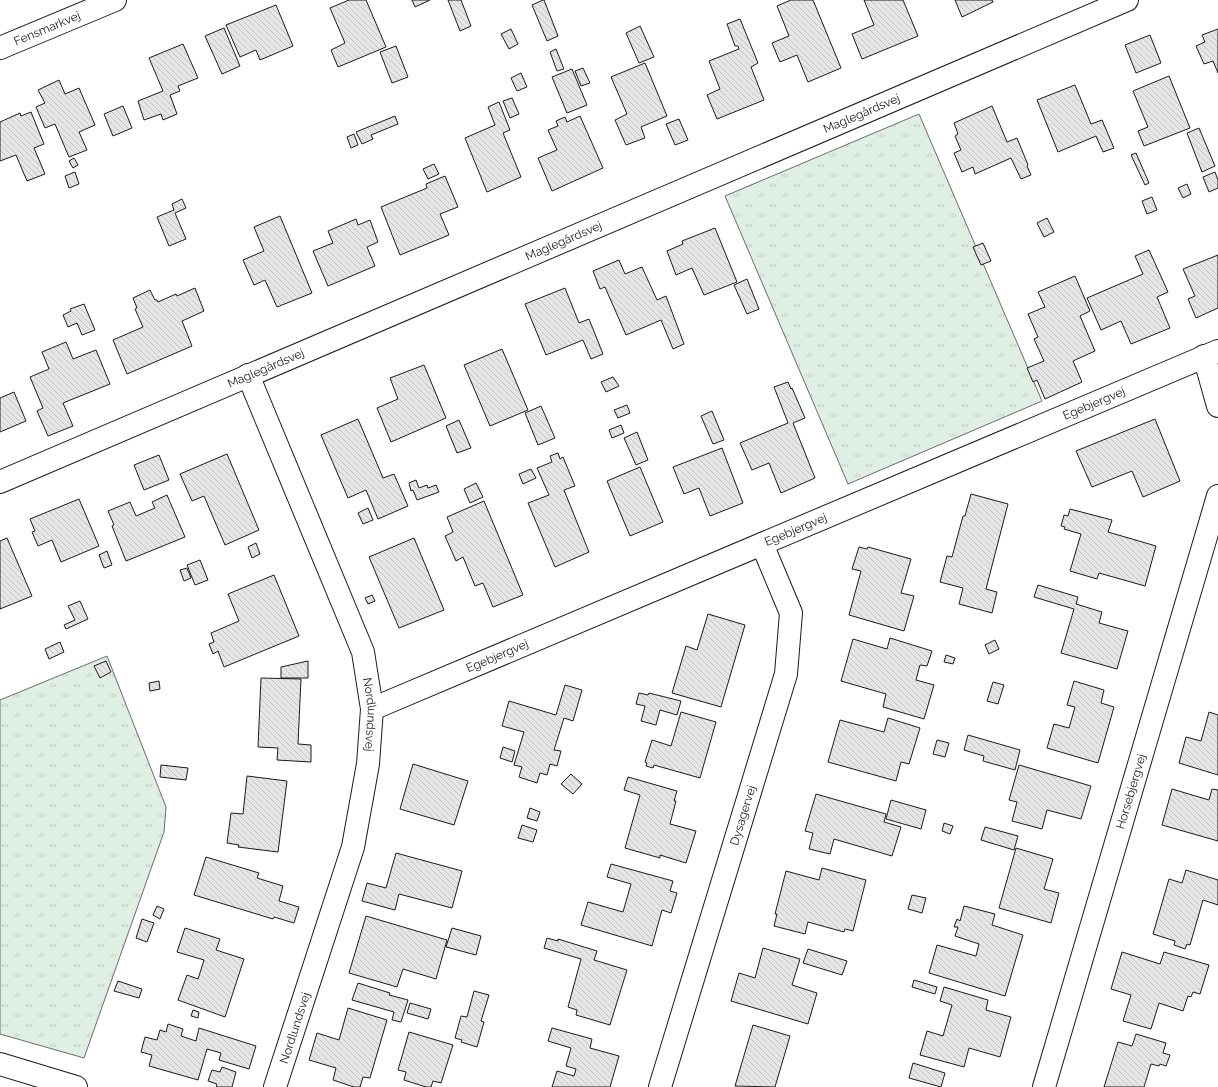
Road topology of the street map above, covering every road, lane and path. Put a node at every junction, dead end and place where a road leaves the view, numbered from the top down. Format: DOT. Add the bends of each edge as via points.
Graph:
graph roads {
  1 [pos="115,0"];
  2 [pos="1127,0"];
  3 [pos="0,48"];
  4 [pos="1211,354"];
  5 [pos="248,375"];
  6 [pos="1218,406"];
  7 [pos="0,482"];
  8 [pos="1218,496"];
  9 [pos="762,544"];
  10 [pos="372,709"];
  11 [pos="0,1064"];
  12 [pos="76,1087"];
  13 [pos="275,1087"];
  14 [pos="660,1087"];
  15 [pos="1044,1087"];
  1 -- 3 [label="street, Fensmarkvej"];
  2 -- 5 [label="street, Maglegårdsvej"];
  4 -- 6 [label="street"];
  4 -- 9 [label="street, Egebjergvej"];
  5 -- 7 [label="street, Maglegårdsvej"];
  5 -- 10 [label="street, Nordlundsvej" via="363,652"];
  8 -- 15 [label="street, Horsebjergvej"];
  9 -- 10 [label="street, Egebjergvej"];
  9 -- 14 [label="street, Dysagervej" via="791,613 786,674"];
  10 -- 13 [label="street, Nordlundsvej" via="368,764 353,847"];
  11 -- 12 [label="street"];
}
